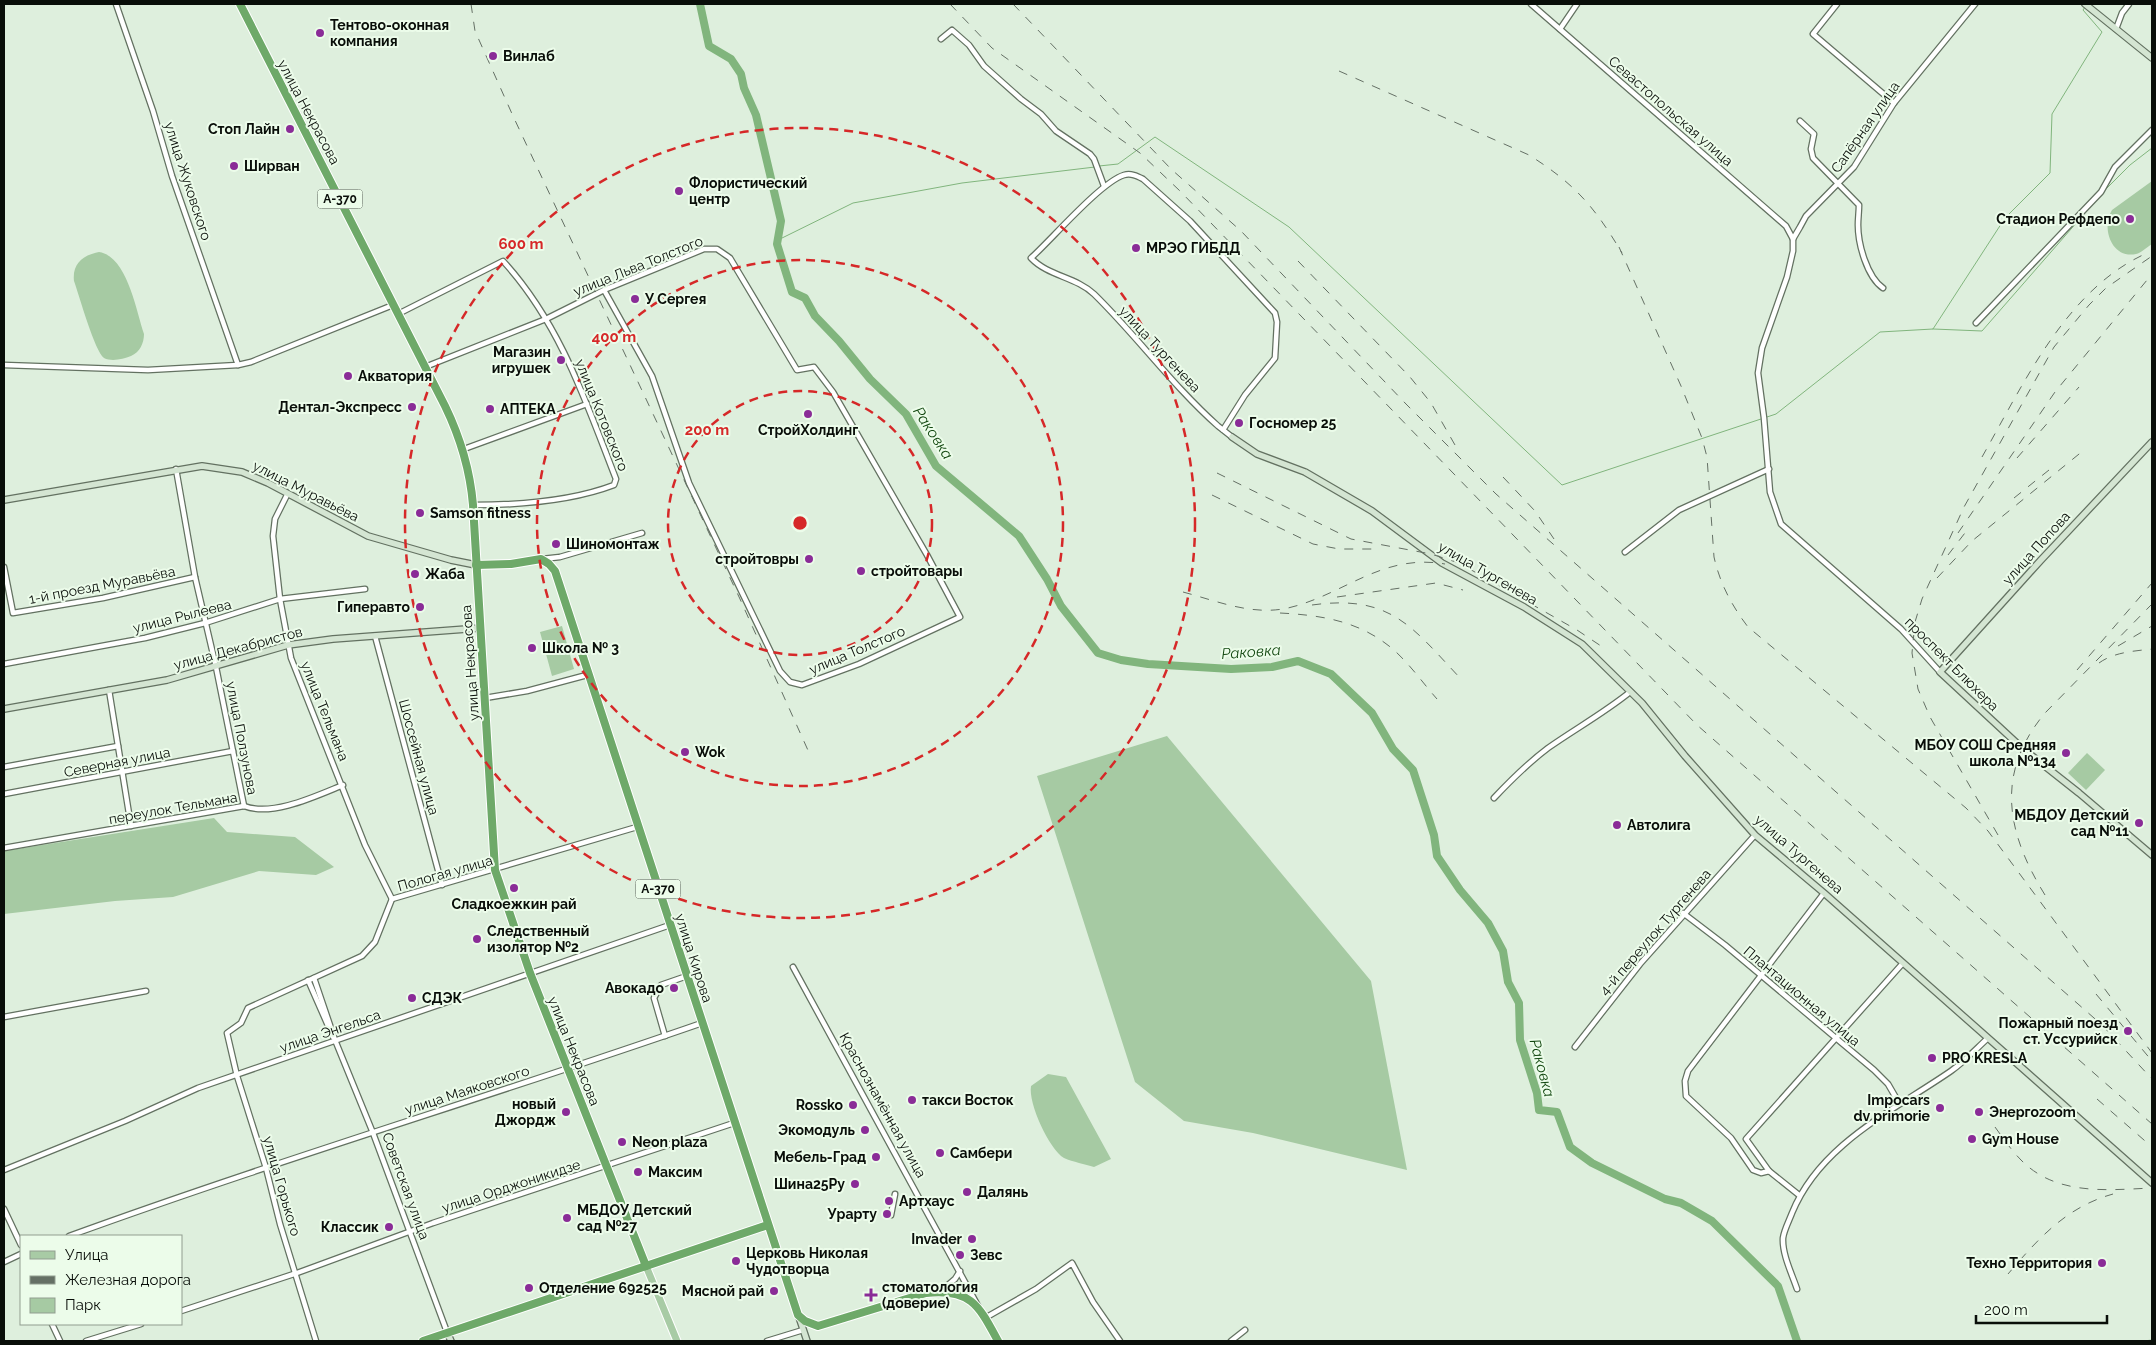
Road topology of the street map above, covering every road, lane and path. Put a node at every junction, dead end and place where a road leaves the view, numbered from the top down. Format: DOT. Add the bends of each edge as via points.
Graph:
graph roads {
  1 [pos="116,4"];
  2 [pos="240,4"];
  3 [pos="1531,4"];
  4 [pos="1577,4"];
  5 [pos="1837,4"];
  6 [pos="1975,4"];
  7 [pos="2085,4"];
  8 [pos="2129,4"];
  9 [pos="1560,29"];
  10 [pos="2116,29"];
  11 [pos="941,39"];
  12 [pos="2152,58"];
  13 [pos="1894,103"];
  14 [pos="1800,121"];
  15 [pos="2152,130"];
  16 [pos="1839,184"];
  17 [pos="1104,186"];
  18 [pos="1793,239"];
  19 [pos="1883,288"];
  20 [pos="604,290"];
  21 [pos="393,305"];
  22 [pos="398,314"];
  23 [pos="546,318"];
  24 [pos="1976,323"];
  25 [pos="4,365"];
  26 [pos="238,365"];
  27 [pos="425,367"];
  28 [pos="587,404"];
  29 [pos="1223,430"];
  30 [pos="1232,437"];
  31 [pos="2152,442"];
  32 [pos="464,449"];
  33 [pos="176,469"];
  34 [pos="1769,469"];
  35 [pos="287,495"];
  36 [pos="4,500"];
  37 [pos="473,505"];
  38 [pos="642,533"];
  39 [pos="1625,552"];
  40 [pos="541,559"];
  41 [pos="476,565"];
  42 [pos="4,567"];
  43 [pos="195,577"];
  44 [pos="365,589"];
  45 [pos="280,599"];
  46 [pos="960,617"];
  47 [pos="205,623"];
  48 [pos="480,628"];
  49 [pos="375,636"];
  50 [pos="288,644"];
  51 [pos="4,664"];
  52 [pos="216,667"];
  53 [pos="1940,672"];
  54 [pos="588,675"];
  55 [pos="109,690"];
  56 [pos="1630,692"];
  57 [pos="485,698"];
  58 [pos="4,708"];
  59 [pos="118,746"];
  60 [pos="233,751"];
  61 [pos="4,767"];
  62 [pos="123,773"];
  63 [pos="343,784"];
  64 [pos="4,794"];
  65 [pos="1494,798"];
  66 [pos="244,806"];
  67 [pos="131,826"];
  68 [pos="637,827"];
  69 [pos="1755,835"];
  70 [pos="4,848"];
  71 [pos="2152,855"];
  72 [pos="495,870"];
  73 [pos="442,885"];
  74 [pos="1824,893"];
  75 [pos="392,899"];
  76 [pos="1683,914"];
  77 [pos="670,925"];
  78 [pos="1903,963"];
  79 [pos="793,967"];
  80 [pos="530,973"];
  81 [pos="1760,974"];
  82 [pos="687,976"];
  83 [pos="314,978"];
  84 [pos="308,980"];
  85 [pos="146,991"];
  86 [pos="4,1017"];
  87 [pos="702,1022"];
  88 [pos="665,1036"];
  89 [pos="227,1037"];
  90 [pos="1988,1038"];
  91 [pos="1837,1039"];
  92 [pos="335,1040"];
  93 [pos="1575,1047"];
  94 [pos="568,1069"];
  95 [pos="237,1076"];
  96 [pos="1899,1103"];
  97 [pos="734,1123"];
  98 [pos="373,1133"];
  99 [pos="607,1167"];
  100 [pos="266,1168"];
  101 [pos="4,1170"];
  102 [pos="1769,1170"];
  103 [pos="2152,1183"];
  104 [pos="895,1194"];
  105 [pos="1799,1196"];
  106 [pos="4,1209"];
  107 [pos="891,1215"];
  108 [pos="768,1225"];
  109 [pos="409,1232"];
  110 [pos="72,1235"];
  111 [pos="20,1243"];
  112 [pos="20,1254"];
  113 [pos="4,1262"];
  114 [pos="646,1266"];
  115 [pos="960,1271"];
  116 [pos="297,1273"];
  117 [pos="1797,1289"];
  118 [pos="940,1291"];
  119 [pos="979,1307"];
  120 [pos="182,1311"];
  121 [pos="798,1315"];
  122 [pos="985,1318"];
  123 [pos="52,1325"];
  124 [pos="138,1325"];
  125 [pos="818,1326"];
  126 [pos="803,1330"];
  127 [pos="1245,1330"];
  128 [pos="447,1332"];
  129 [pos="60,1341"];
  130 [pos="86,1341"];
  131 [pos="316,1341"];
  132 [pos="423,1341"];
  133 [pos="451,1341"];
  134 [pos="677,1341"];
  135 [pos="767,1341"];
  136 [pos="807,1341"];
  137 [pos="998,1341"];
  138 [pos="1120,1341"];
  139 [pos="1231,1341"];
  1 -- 26 [label="street, улица Жуковского"];
  2 -- 21 [label="highway, улица Некрасова / А-370"];
  3 -- 9 [label="street, Севастопольская улица"];
  4 -- 9 [label="street"];
  5 -- 13 [label="street" via="1813,34"];
  6 -- 13 [label="street, Сапёрная улица"];
  7 -- 10 [label="street"];
  8 -- 10 [label="street"];
  9 -- 18 [label="street, Севастопольская улица" via="1786,226"];
  10 -- 12 [label="street"];
  11 -- 17 [label="street" via="952,30 960,36 984,66 1020,99 1041,114 1056,131 1094,158"];
  13 -- 16 [label="street, Сапёрная улица" via="1870,144"];
  14 -- 16 [label="street" via="1814,134 1813,158"];
  15 -- 24 [label="street" via="2120,161 2101,192"];
  16 -- 18 [label="street, Сапёрная улица" via="1806,216"];
  16 -- 19 [label="street" via="1858,205 1860,242 1870,272"];
  17 -- 29 [label="street, улица Тургенева" via="1031,258 1039,266 1071,279 1095,296 1183,394"];
  17 -- 29 [label="street" via="1125,175 1135,174 1143,179 1190,221 1275,313 1275,358 1244,395"];
  18 -- 34 [label="street, проспект Блюхера" via="1787,277 1767,329 1759,363"];
  20 -- 23 [label="street, улица Льва Толстого"];
  20 -- 46 [label="street, улица Льва Толстого" via="704,249 717,248 725,253 796,370 814,367 833,392 928,555"];
  20 -- 46 [label="street, улица Толстого" via="657,388 697,499 780,671 790,682 802,685 859,664"];
  21 -- 22 [label="highway, улица Некрасова / А-370"];
  21 -- 26 [label="street"];
  22 -- 23 [label="street, улица Котовского" via="502,260"];
  22 -- 27 [label="highway, улица Некрасова / А-370"];
  23 -- 27 [label="street, улица Льва Толстого"];
  23 -- 28 [label="street, улица Котовского"];
  25 -- 26 [label="street" via="148,370"];
  27 -- 32 [label="highway, улица Некрасова / А-370"];
  28 -- 32 [label="street"];
  28 -- 37 [label="street, улица Котовского" via="616,479 614,485 590,492 506,505"];
  29 -- 30 [label="street, улица Тургенева"];
  30 -- 56 [label="street, улица Тургенева" via="1257,454 1305,472 1372,511 1442,563 1524,607 1582,644"];
  31 -- 53 [label="street, улица Попова"];
  32 -- 37 [label="highway, улица Некрасова / А-370"];
  33 -- 35 [label="street, улица Муравьёва" via="202,466 242,472"];
  33 -- 36 [label="street, улица Муравьёва"];
  33 -- 43 [label="street, улица Ползунова"];
  34 -- 39 [label="street" via="1679,510"];
  34 -- 53 [label="street, проспект Блюхера" via="1770,492 1783,527 1901,629"];
  35 -- 41 [label="street, улица Муравьёва" via="368,536"];
  35 -- 45 [label="street, улица Тельмана" via="276,519 273,536"];
  37 -- 41 [label="highway, улица Некрасова / А-370"];
  38 -- 40 [label="street" via="560,557"];
  40 -- 41 [label="highway"];
  40 -- 54 [label="highway, улица Кирова / А-370" via="555,571"];
  41 -- 48 [label="highway, улица Некрасова / А-370"];
  42 -- 43 [label="street, 1-й проезд Муравьёва" via="13,613 94,600"];
  43 -- 47 [label="street, улица Ползунова"];
  44 -- 45 [label="street, улица Рылеева"];
  45 -- 47 [label="street, улица Рылеева"];
  45 -- 50 [label="street, улица Тельмана"];
  47 -- 51 [label="street, улица Рылеева" via="145,638"];
  47 -- 52 [label="street, улица Ползунова"];
  48 -- 49 [label="street, улица Декабристов"];
  48 -- 57 [label="highway, улица Некрасова / А-370"];
  49 -- 50 [label="street, улица Декабристов"];
  49 -- 73 [label="street, Шоссейная улица"];
  50 -- 52 [label="street, улица Декабристов"];
  50 -- 63 [label="street, улица Тельмана"];
  52 -- 55 [label="street, улица Декабристов"];
  52 -- 60 [label="street, улица Ползунова"];
  53 -- 71 [label="street, проспект Блюхера" via="2022,748"];
  54 -- 57 [label="street"];
  54 -- 68 [label="highway, улица Кирова / А-370"];
  55 -- 58 [label="street, улица Декабристов"];
  55 -- 59 [label="street"];
  56 -- 65 [label="street" via="1549,748"];
  56 -- 69 [label="street, улица Тургенева"];
  57 -- 72 [label="highway, улица Некрасова / А-370"];
  59 -- 61 [label="street"];
  59 -- 62 [label="street"];
  60 -- 62 [label="street, Северная улица"];
  60 -- 66 [label="street, улица Ползунова"];
  62 -- 64 [label="street, Северная улица"];
  62 -- 67 [label="street"];
  63 -- 66 [label="street, переулок Тельмана" via="300,802 257,809"];
  63 -- 75 [label="street, улица Тельмана" via="365,845"];
  66 -- 67 [label="street, переулок Тельмана"];
  67 -- 70 [label="street, переулок Тельмана"];
  68 -- 72 [label="street, Пологая улица"];
  68 -- 77 [label="highway, улица Кирова / А-370"];
  69 -- 74 [label="street, улица Тургенева"];
  69 -- 76 [label="street, 4-й переулок Тургенева"];
  72 -- 73 [label="street, Пологая улица"];
  72 -- 80 [label="highway, улица Некрасова / А-370"];
  73 -- 75 [label="street, Пологая улица"];
  74 -- 78 [label="street, улица Тургенева"];
  74 -- 81 [label="street"];
  75 -- 83 [label="street, Пологая улица" via="375,942 365,953"];
  76 -- 81 [label="street, Плантационная улица"];
  76 -- 93 [label="street, 4-й переулок Тургенева"];
  77 -- 80 [label="street, улица Энгельса"];
  77 -- 82 [label="highway, улица Кирова / А-370"];
  78 -- 90 [label="street, улица Тургенева"];
  78 -- 91 [label="street"];
  79 -- 115 [label="street, Краснознамённая улица"];
  80 -- 92 [label="street, улица Энгельса"];
  80 -- 94 [label="highway, улица Некрасова / А-370"];
  81 -- 91 [label="street, Плантационная улица"];
  81 -- 102 [label="street" via="1688,1071 1684,1089 1686,1096 1731,1138 1753,1170 1761,1173"];
  82 -- 87 [label="highway, улица Кирова / А-370"];
  82 -- 88 [label="street" via="661,985 654,998"];
  83 -- 84 [label="street, Пологая улица"];
  83 -- 92 [label="street, Советская улица"];
  84 -- 89 [label="street, Пологая улица" via="248,1008 242,1023 229,1031"];
  84 -- 92 [label="street, Советская улица"];
  85 -- 86 [label="street"];
  87 -- 88 [label="street, улица Маяковского"];
  87 -- 97 [label="highway, улица Кирова / А-370"];
  88 -- 94 [label="street, улица Маяковского"];
  89 -- 95 [label="street, улица Горького"];
  90 -- 96 [label="street" via="1952,1070"];
  90 -- 103 [label="street, улица Тургенева"];
  91 -- 96 [label="street, Плантационная улица" via="1888,1084"];
  91 -- 102 [label="street" via="1746,1139"];
  92 -- 95 [label="street, улица Энгельса"];
  92 -- 98 [label="street, Советская улица"];
  94 -- 98 [label="street, улица Маяковского"];
  94 -- 99 [label="highway, улица Некрасова / А-370"];
  95 -- 100 [label="street, улица Горького"];
  95 -- 101 [label="street, улица Энгельса" via="198,1088"];
  96 -- 105 [label="street" via="1829,1158"];
  97 -- 99 [label="street, улица Орджоникидзе"];
  97 -- 108 [label="highway, улица Кирова / А-370"];
  98 -- 100 [label="street, улица Маяковского"];
  98 -- 109 [label="street, Советская улица"];
  99 -- 109 [label="street, улица Орджоникидзе"];
  99 -- 114 [label="highway, улица Некрасова / А-370"];
  100 -- 110 [label="street, улица Маяковского"];
  100 -- 116 [label="street, улица Горького"];
  102 -- 105 [label="street"];
  104 -- 107 [label="street"];
  105 -- 117 [label="street" via="1783,1236"];
  106 -- 111 [label="street"];
  108 -- 114 [label="highway"];
  108 -- 121 [label="highway, улица Кирова / А-370"];
  109 -- 116 [label="street, улица Орджоникидзе"];
  109 -- 128 [label="street, Советская улица"];
  112 -- 113 [label="street"];
  114 -- 128 [label="highway"];
  114 -- 134 [label="main road, улица Некрасова / А-370"];
  115 -- 118 [label="street"];
  115 -- 119 [label="street, Краснознамённая улица"];
  116 -- 120 [label="street, улица Орджоникидзе"];
  116 -- 131 [label="street, улица Горького"];
  118 -- 119 [label="highway, Краснознамённая улица" via="968,1298"];
  118 -- 125 [label="highway" via="926,1292"];
  119 -- 122 [label="highway, Краснознамённая улица"];
  121 -- 125 [label="highway"];
  121 -- 126 [label="street, улица Кирова"];
  122 -- 137 [label="highway, Краснознамённая улица"];
  122 -- 138 [label="street" via="1036,1289 1072,1263 1092,1302"];
  123 -- 129 [label="street"];
  124 -- 130 [label="street"];
  125 -- 126 [label="street"];
  126 -- 135 [label="street"];
  126 -- 136 [label="street, улица Кирова"];
  127 -- 139 [label="street"];
  128 -- 132 [label="highway"];
  128 -- 133 [label="street, Советская улица"];
}
